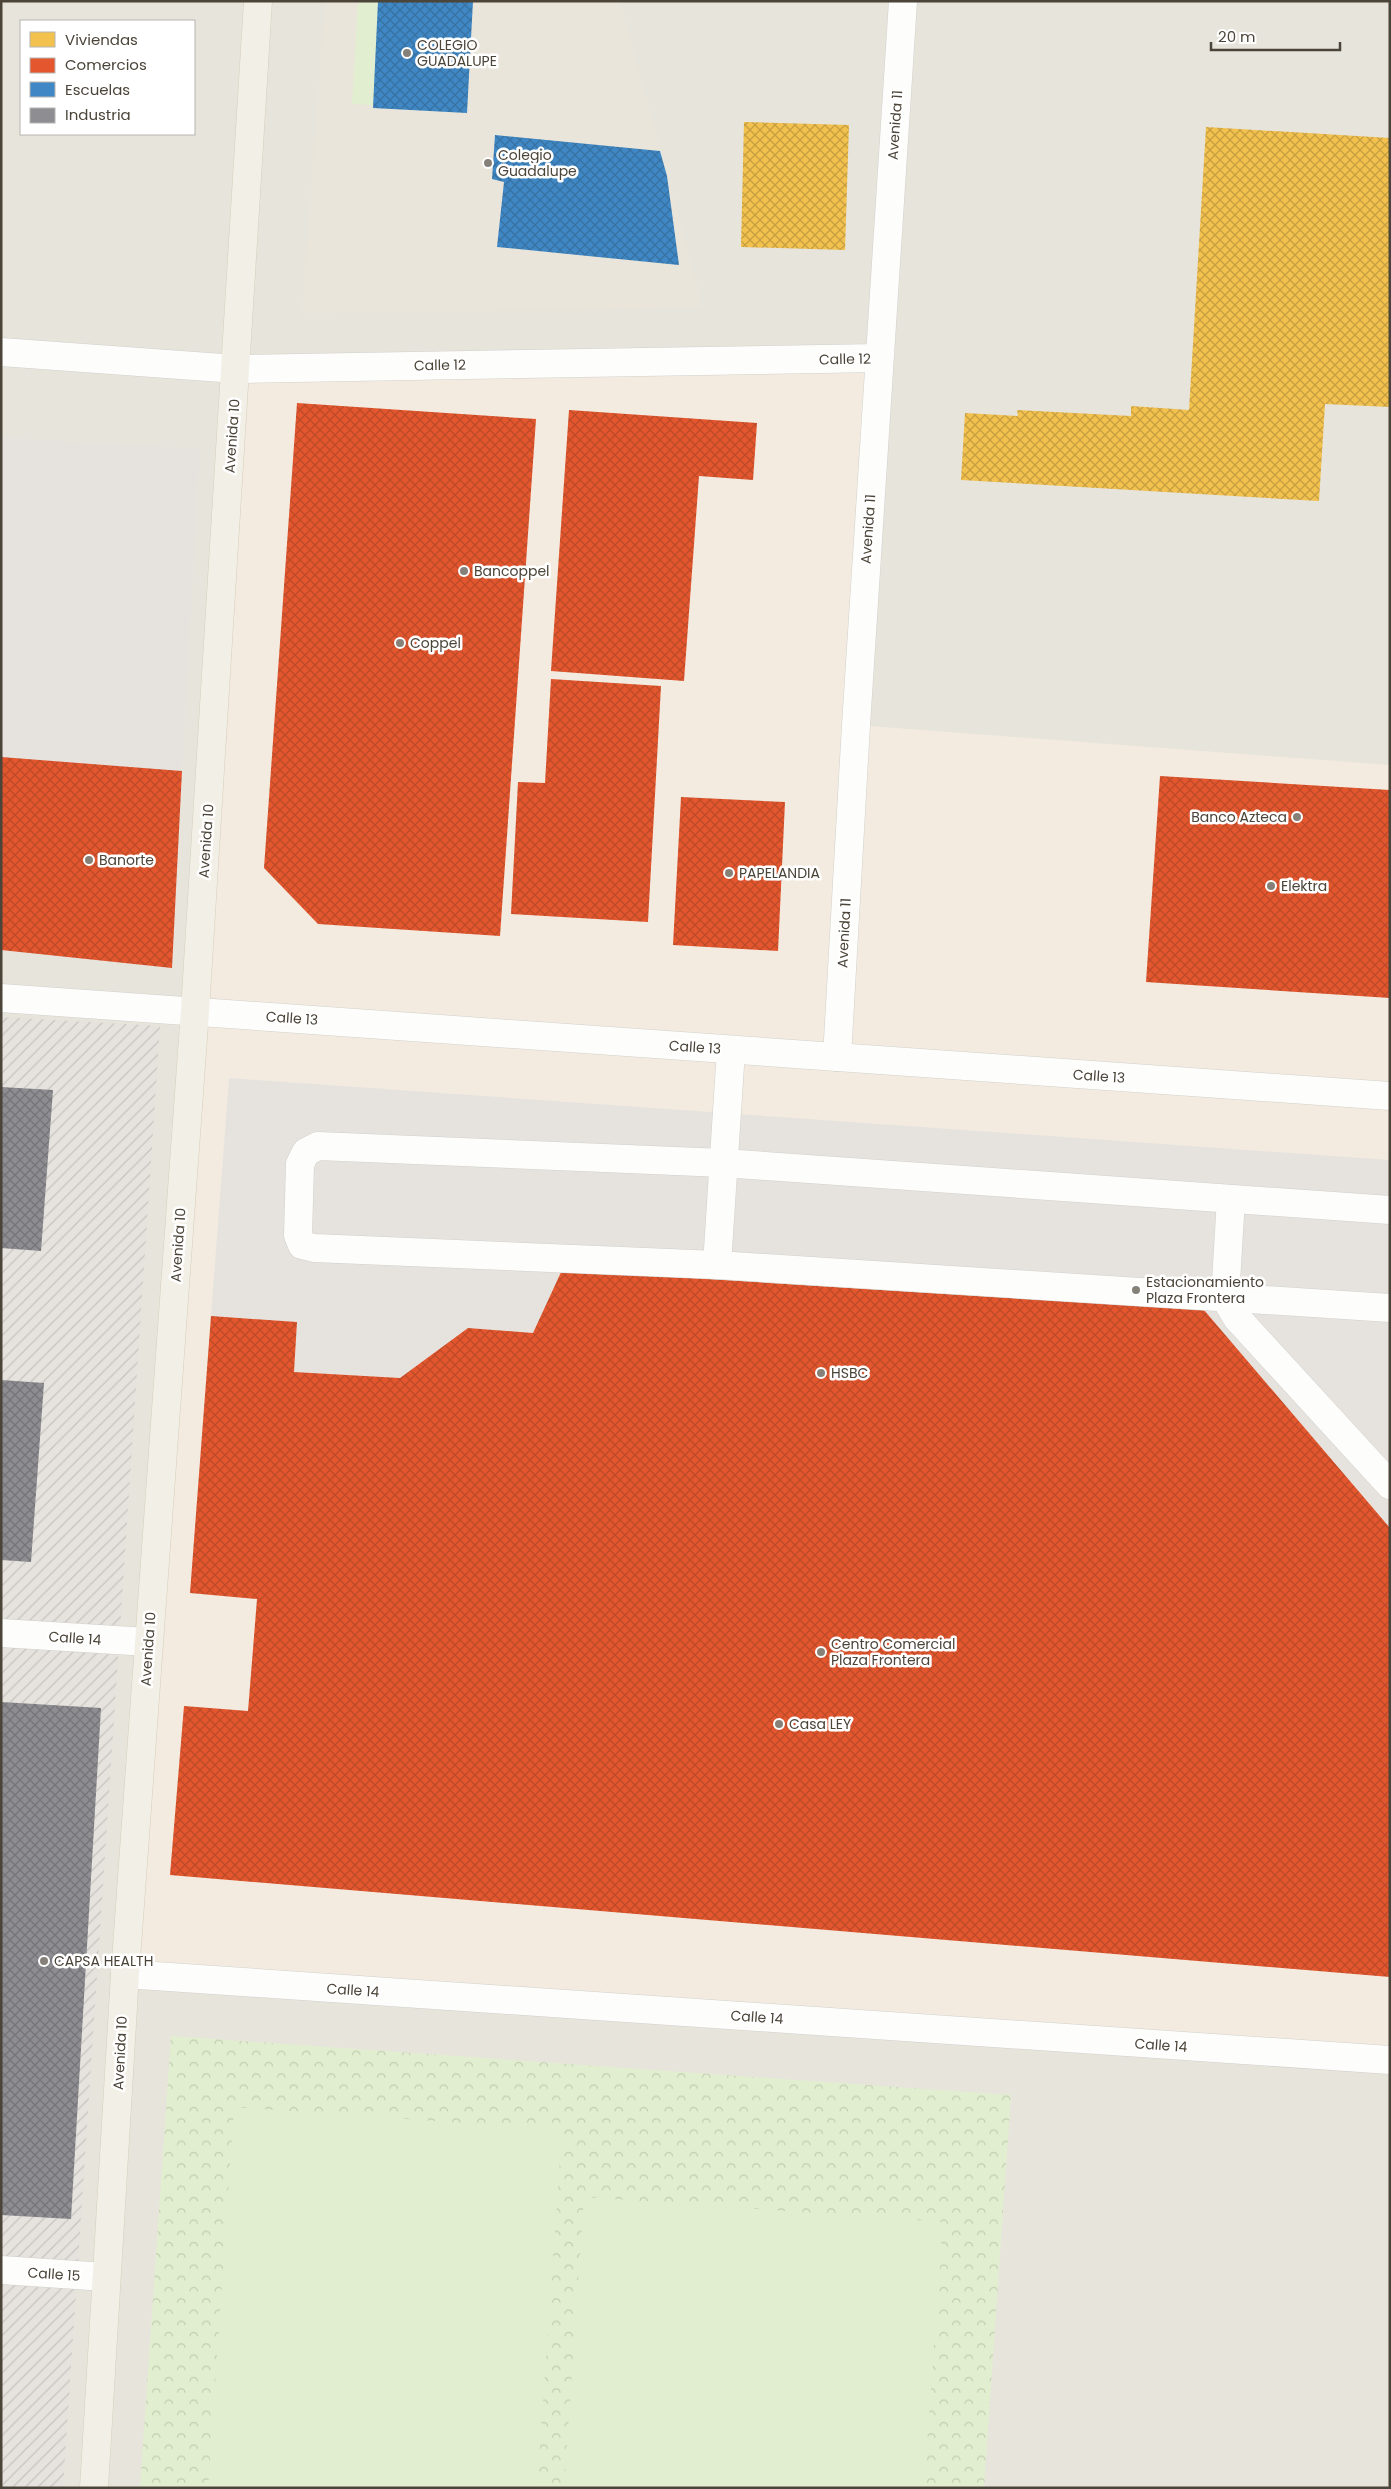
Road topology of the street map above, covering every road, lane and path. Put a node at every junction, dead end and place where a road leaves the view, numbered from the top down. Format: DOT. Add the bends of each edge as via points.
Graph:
graph roads {
  1 [pos="258,1"];
  2 [pos="903,1"];
  3 [pos="1,352"];
  4 [pos="879,358"];
  5 [pos="236,369"];
  6 [pos="1,998"];
  7 [pos="195,1011"];
  8 [pos="731,1050"];
  9 [pos="837,1057"];
  10 [pos="1390,1096"];
  11 [pos="723,1163"];
  12 [pos="1231,1199"];
  13 [pos="1390,1210"];
  14 [pos="717,1265"];
  15 [pos="1225,1298"];
  16 [pos="1390,1308"];
  17 [pos="1390,1485"];
  18 [pos="1,1633"];
  19 [pos="148,1642"];
  20 [pos="125,1974"];
  21 [pos="1390,2060"];
  22 [pos="1,2270"];
  23 [pos="106,2277"];
  24 [pos="94,2488"];
  1 -- 5 [label="main road, Avenida 10"];
  2 -- 4 [label="street, Avenida 11"];
  3 -- 5 [label="street, Calle 12"];
  4 -- 5 [label="street, Calle 12"];
  4 -- 9 [label="street, Avenida 11"];
  5 -- 7 [label="main road, Avenida 10"];
  6 -- 7 [label="street, Calle 13"];
  7 -- 8 [label="street, Calle 13"];
  7 -- 19 [label="main road, Avenida 10"];
  8 -- 9 [label="street, Calle 13"];
  8 -- 11 [label="street"];
  9 -- 10 [label="street, Calle 13"];
  11 -- 12 [label="street"];
  11 -- 14 [label="street"];
  11 -- 14 [label="street" via="318,1146 306,1152 300,1164 298,1235 302,1244 314,1248"];
  12 -- 13 [label="street"];
  12 -- 15 [label="street"];
  14 -- 15 [label="street"];
  15 -- 16 [label="street"];
  15 -- 17 [label="street" via="1236,1318"];
  18 -- 19 [label="street, Calle 14"];
  19 -- 20 [label="main road, Avenida 10"];
  20 -- 21 [label="street, Calle 14"];
  20 -- 23 [label="main road, Avenida 10"];
  22 -- 23 [label="street, Calle 15"];
  23 -- 24 [label="main road, Avenida 10"];
}
